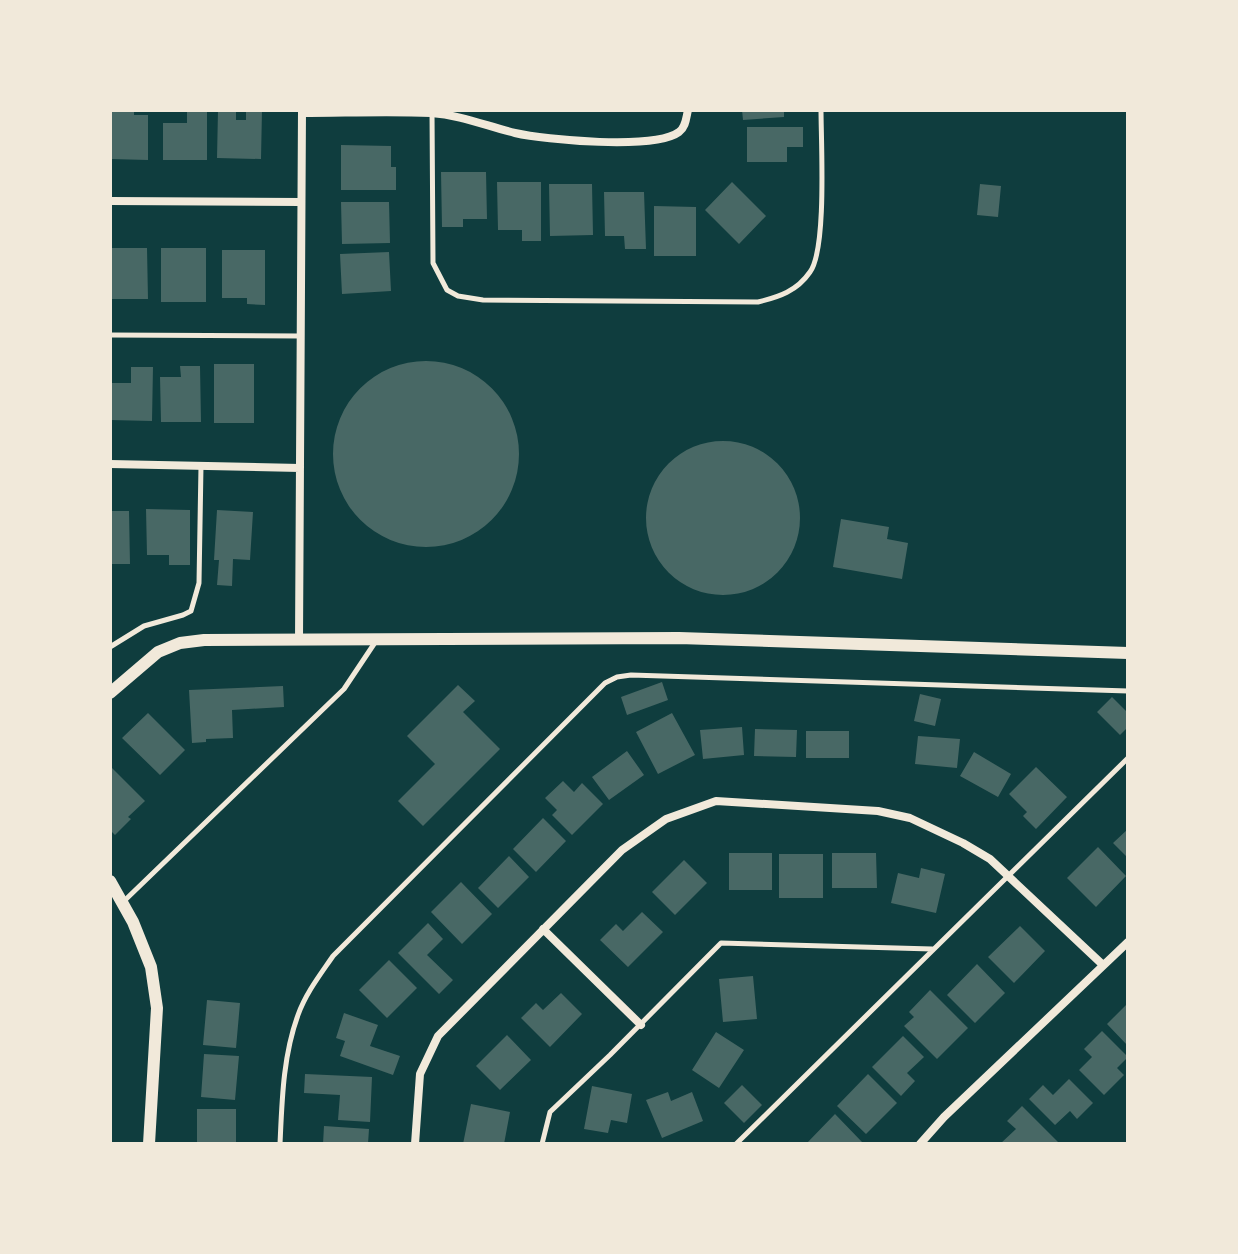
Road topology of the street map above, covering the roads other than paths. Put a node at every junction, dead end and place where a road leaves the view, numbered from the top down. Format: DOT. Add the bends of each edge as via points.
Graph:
graph roads {
  1 [pos="688,110"];
  2 [pos="821,110"];
  3 [pos="302,111"];
  4 [pos="432,112"];
  5 [pos="110,201"];
  6 [pos="301,202"];
  7 [pos="110,335"];
  8 [pos="301,336"];
  9 [pos="110,464"];
  10 [pos="201,466"];
  11 [pos="300,468"];
  12 [pos="377,640"];
  13 [pos="299,641"];
  14 [pos="110,647"];
  15 [pos="1128,653"];
  16 [pos="1128,691"];
  17 [pos="110,693"];
  18 [pos="1128,758"];
  19 [pos="1007,876"];
  20 [pos="110,881"];
  21 [pos="122,903"];
  22 [pos="543,929"];
  23 [pos="1128,942"];
  24 [pos="933,949"];
  25 [pos="1103,965"];
  26 [pos="641,1025"];
  27 [pos="149,1144"];
  28 [pos="280,1144"];
  29 [pos="415,1144"];
  30 [pos="542,1144"];
  31 [pos="736,1144"];
  32 [pos="920,1144"];
  1 -- 4 [label="street" via="677,134 632,142 547,138"];
  2 -- 4 [label="lane" via="818,253 812,270 789,292 758,302 483,300 447,290 433,263"];
  3 -- 4 [label="street"];
  3 -- 6 [label="street"];
  5 -- 6 [label="street"];
  6 -- 8 [label="street"];
  7 -- 8 [label="lane"];
  8 -- 11 [label="street"];
  9 -- 10 [label="street"];
  10 -- 11 [label="street"];
  10 -- 14 [label="lane" via="199,583 191,611 144,626"];
  11 -- 13 [label="street"];
  12 -- 13 [label="street"];
  12 -- 15 [label="street" via="679,638"];
  12 -- 21 [label="lane" via="344,689"];
  13 -- 17 [label="street" via="180,643 158,652"];
  16 -- 28 [label="lane" via="647,675 605,683 333,956 311,987 295,1024 284,1075"];
  18 -- 19 [label="lane"];
  19 -- 22 [label="street" via="990,859 910,818 878,811 716,801 666,819 622,850"];
  19 -- 24 [label="lane"];
  19 -- 25 [label="street"];
  20 -- 21 [label="street"];
  21 -- 27 [label="street" via="151,967 157,1008"];
  22 -- 26 [label="street"];
  22 -- 29 [label="street" via="438,1036 420,1074"];
  23 -- 25 [label="street"];
  24 -- 26 [label="lane" via="721,943"];
  24 -- 31 [label="lane"];
  25 -- 32 [label="street"];
  26 -- 30 [label="lane" via="550,1112"];
}
